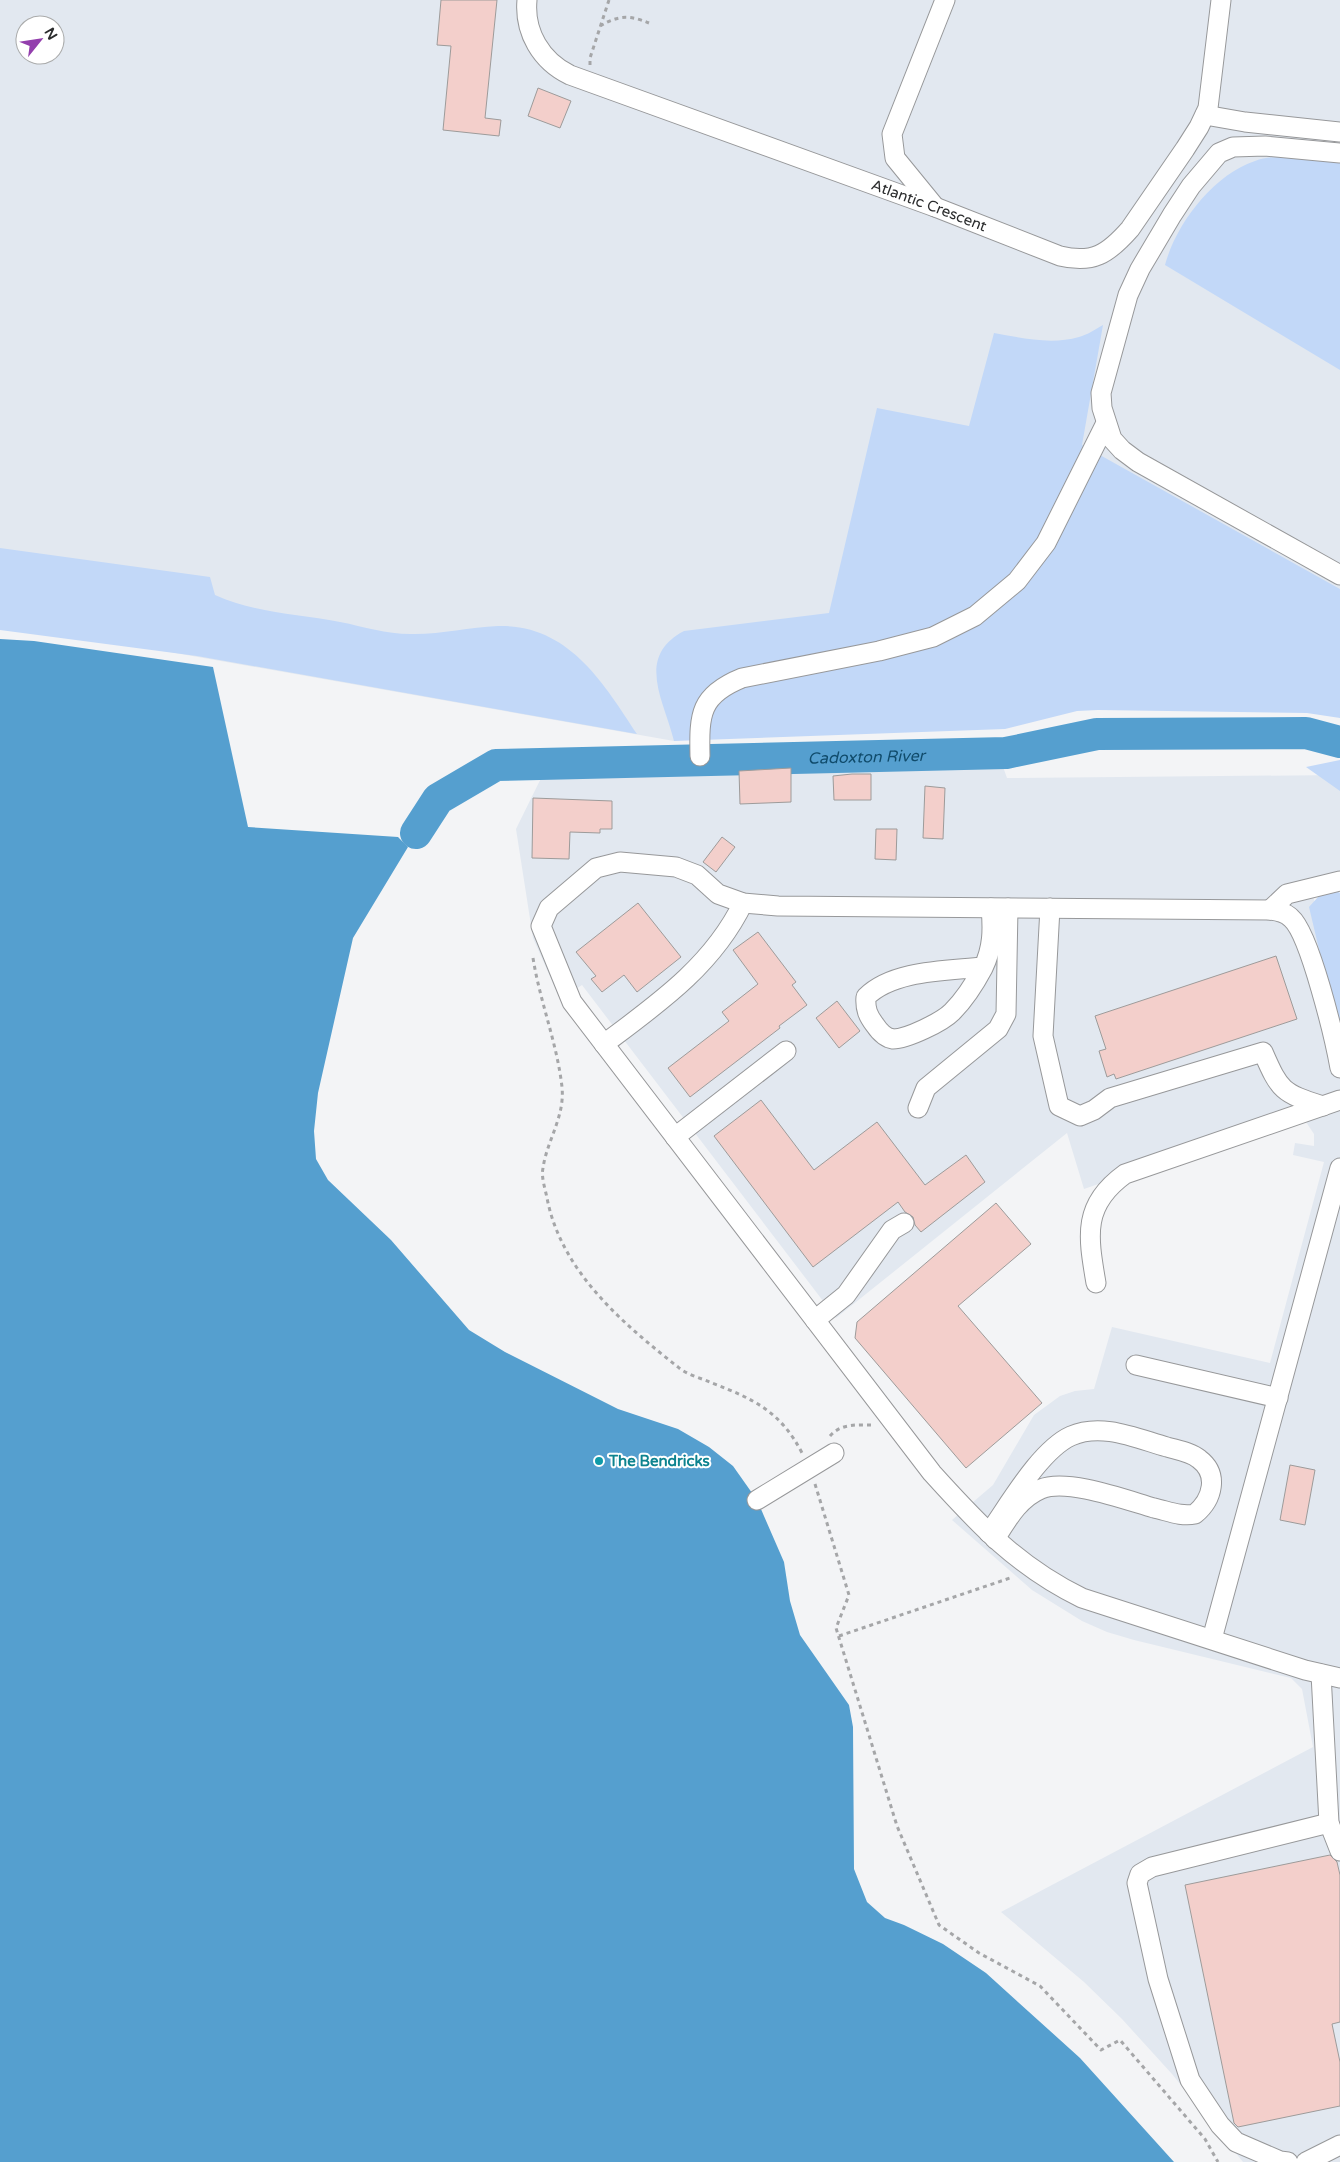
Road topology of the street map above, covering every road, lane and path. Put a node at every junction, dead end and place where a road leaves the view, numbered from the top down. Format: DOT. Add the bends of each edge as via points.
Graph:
graph roads {
  1 [pos="527,0"];
  2 [pos="609,0"];
  3 [pos="945,0"];
  4 [pos="1221,0"];
  5 [pos="649,24"];
  6 [pos="599,26"];
  7 [pos="592,83"];
  8 [pos="1205,115"];
  9 [pos="1340,132"];
  10 [pos="1340,153"];
  11 [pos="935,207"];
  12 [pos="1105,425"];
  13 [pos="1340,575"];
  14 [pos="700,756"];
  15 [pos="1340,881"];
  16 [pos="744,902"];
  17 [pos="1000,908"];
  18 [pos="1050,908"];
  19 [pos="1270,910"];
  20 [pos="543,930"];
  21 [pos="983,967"];
  22 [pos="604,1044"];
  23 [pos="786,1051"];
  24 [pos="1340,1068"];
  25 [pos="1331,1103"];
  26 [pos="918,1108"];
  27 [pos="675,1137"];
  28 [pos="1340,1168"];
  29 [pos="904,1223"];
  30 [pos="1096,1283"];
  31 [pos="816,1320"];
  32 [pos="1136,1364"];
  33 [pos="1278,1398"];
  34 [pos="890,1418"];
  35 [pos="823,1460"];
  36 [pos="757,1500"];
  37 [pos="992,1536"];
  38 [pos="1032,1570"];
  39 [pos="839,1636"];
  40 [pos="1212,1639"];
  41 [pos="1321,1674"];
  42 [pos="1340,1678"];
  43 [pos="1329,1823"];
  44 [pos="1340,1851"];
  45 [pos="1340,2145"];
  46 [pos="1218,2162"];
  47 [pos="1288,2162"];
  48 [pos="1306,2162"];
  1 -- 7 [label="street, Atlantic Crescent" via="529,28 546,57 562,71"];
  2 -- 6 [label="path"];
  3 -- 11 [label="street" via="892,134 895,158"];
  4 -- 8 [label="street, Atlantic Crescent"];
  5 -- 6 [label="path" via="633,17 614,18"];
  6 -- 7 [label="path" via="590,58"];
  7 -- 11 [label="street, Atlantic Crescent"];
  8 -- 9 [label="street"];
  8 -- 11 [label="street, Atlantic Crescent" via="1130,229 1105,253 1089,259 1060,256"];
  10 -- 12 [label="street" via="1265,146 1233,147 1219,153 1172,215 1128,295 1101,393"];
  12 -- 13 [label="street" via="1112,439 1138,462"];
  12 -- 14 [label="street" via="1046,543 1017,581 976,616 933,637 742,678 725,685 707,702 699,724"];
  15 -- 19 [label="street" via="1295,884"];
  16 -- 17 [label="street" via="778,906"];
  16 -- 20 [label="street" via="718,894 697,875 676,867 620,862 596,868 549,908 541,926"];
  16 -- 22 [label="street" via="724,936 695,971 672,993"];
  17 -- 18 [label="street"];
  17 -- 21 [label="street"];
  17 -- 26 [label="street" via="1006,1014 998,1029 926,1088"];
  18 -- 19 [label="street"];
  18 -- 25 [label="street" via="1043,1036 1059,1106 1080,1116 1110,1098 1264,1052 1276,1082 1293,1097"];
  19 -- 24 [label="street" via="1283,912 1293,919 1303,936 1333,1028"];
  20 -- 22 [label="street" via="572,1002"];
  20 -- 35 [label="path" via="531,936 538,988 552,1028 562,1088 559,1121 543,1168 552,1221 574,1265 608,1306 650,1345 682,1370 769,1410"];
  21 -- 21 [label="street" via="952,1012 905,1037 892,1039 880,1032 865,1008 866,997 884,984 946,970"];
  22 -- 27 [label="street"];
  23 -- 27 [label="street"];
  25 -- 30 [label="street" via="1125,1174 1109,1185 1094,1207 1090,1244"];
  27 -- 31 [label="street"];
  28 -- 33 [label="street"];
  29 -- 31 [label="street" via="892,1230 846,1295"];
  31 -- 34 [label="street"];
  32 -- 33 [label="street"];
  33 -- 40 [label="street"];
  34 -- 35 [label="path" via="874,1425 849,1425 833,1432"];
  34 -- 37 [label="street" via="932,1473"];
  35 -- 36 [label="street"];
  35 -- 39 [label="path" via="849,1595 836,1628"];
  37 -- 37 [label="street" via="1044,1457 1060,1442 1080,1433 1120,1434 1193,1455 1210,1472 1212,1488 1206,1502 1195,1514 1180,1515 1093,1491 1057,1485 1041,1489 1026,1499"];
  37 -- 38 [label="street"];
  38 -- 39 [label="path"];
  38 -- 40 [label="street" via="1082,1598"];
  39 -- 46 [label="path" via="897,1826 938,1925 979,1953 1040,1986 1101,2050 1120,2040 1205,2139"];
  40 -- 41 [label="street"];
  41 -- 42 [label="street"];
  41 -- 43 [label="street"];
  43 -- 44 [label="street"];
  43 -- 47 [label="street" via="1152,1867 1140,1874 1137,1883 1158,1979 1190,2080 1220,2125 1236,2142"];
  45 -- 48 [label="street"];
}
